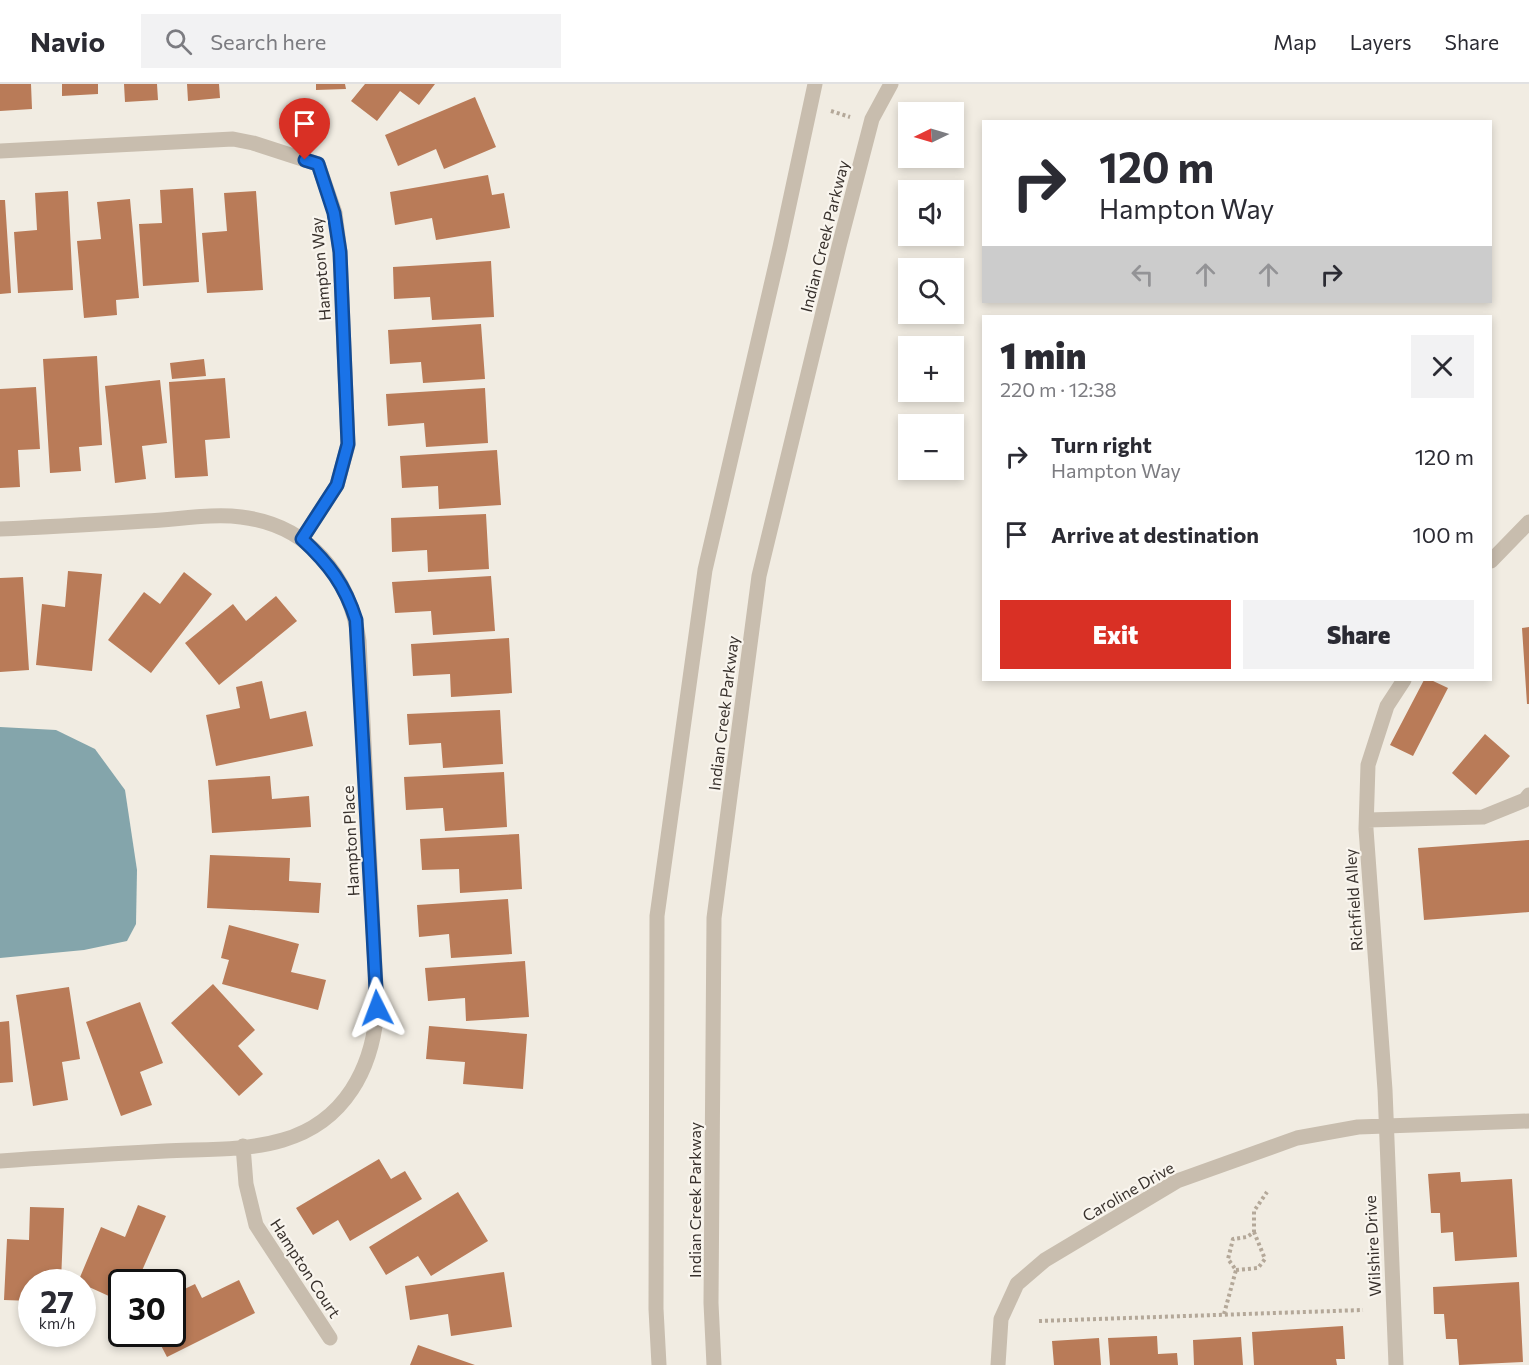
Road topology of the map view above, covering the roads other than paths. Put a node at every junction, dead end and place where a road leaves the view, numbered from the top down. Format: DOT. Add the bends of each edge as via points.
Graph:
graph roads {
  1 [pos="815,84"];
  2 [pos="891,84"];
  3 [pos="0,151"];
  4 [pos="1529,522"];
  5 [pos="0,530"];
  6 [pos="302,539"];
  7 [pos="1492,560"];
  8 [pos="1403,681"];
  9 [pos="1529,795"];
  10 [pos="1367,820"];
  11 [pos="1529,1121"];
  12 [pos="1385,1126"];
  13 [pos="243,1146"];
  14 [pos="0,1161"];
  15 [pos="330,1338"];
  16 [pos="659,1365"];
  17 [pos="714,1365"];
  18 [pos="998,1365"];
  19 [pos="1396,1365"];
  1 -- 16 [label="street" via="705,570 657,916"];
  2 -- 17 [label="street, Indian Creek Parkway" via="872,119 759,576 714,918"];
  3 -- 6 [label="street, Hampton Way" via="233,139 318,164 332,202 340,252 348,444 337,485"];
  4 -- 7 [label="street"];
  5 -- 6 [label="street, Hampton Place" via="239,516 281,527"];
  6 -- 13 [label="street, Hampton Place" via="340,579 356,620 376,1028 364,1070 340,1106 294,1136"];
  8 -- 10 [label="street, Richfield Alley" via="1388,706 1368,765"];
  9 -- 10 [label="street" via="1483,817"];
  10 -- 12 [label="street, Richfield Alley"];
  11 -- 12 [label="street, Caroline Drive"];
  12 -- 18 [label="street, Caroline Drive" via="1297,1138 1177,1181 1045,1260 1017,1284 1001,1319"];
  12 -- 19 [label="street, Wilshire Drive"];
  13 -- 14 [label="street, Hampton Place"];
  13 -- 15 [label="street, Hampton Court" via="246,1184 256,1225"];
}
